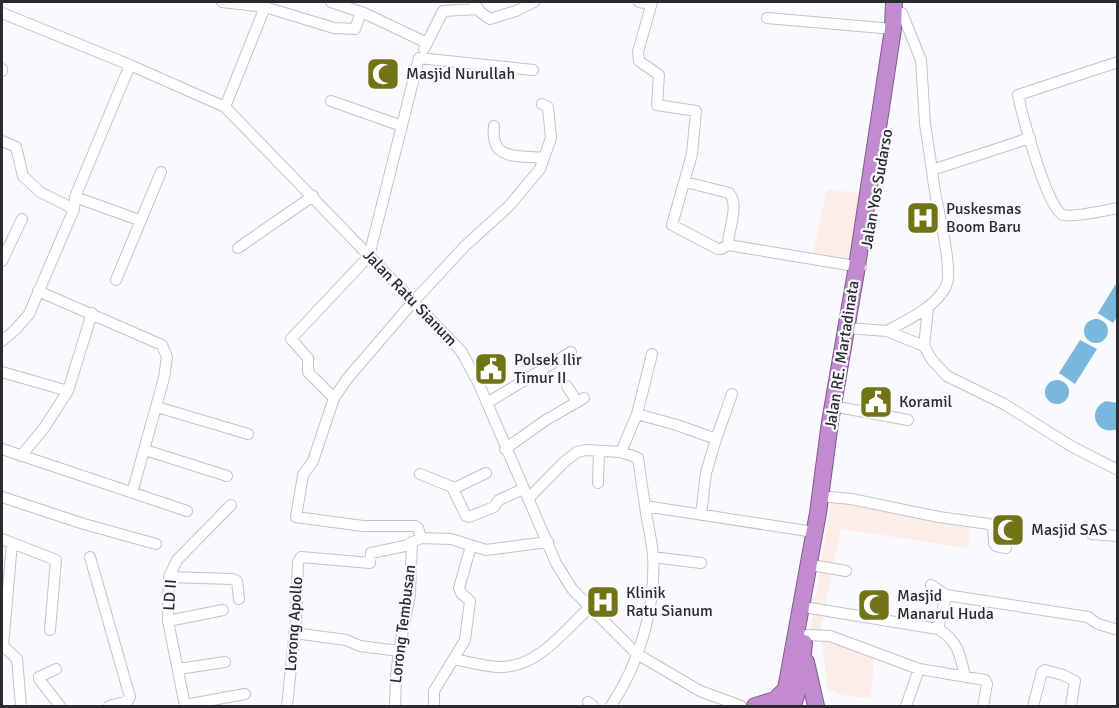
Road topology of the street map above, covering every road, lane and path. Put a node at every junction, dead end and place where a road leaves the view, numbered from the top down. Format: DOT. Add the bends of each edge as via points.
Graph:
graph roads {
  1 [pos="222,2"];
  2 [pos="331,2"];
  3 [pos="534,2"];
  4 [pos="639,2"];
  5 [pos="652,3"];
  6 [pos="476,5"];
  7 [pos="900,5"];
  8 [pos="265,7"];
  9 [pos="361,12"];
  10 [pos="2,13"];
  11 [pos="767,18"];
  12 [pos="892,29"];
  13 [pos="427,43"];
  14 [pos="419,58"];
  15 [pos="1118,62"];
  16 [pos="130,65"];
  17 [pos="533,70"];
  18 [pos="331,101"];
  19 [pos="542,104"];
  20 [pos="225,107"];
  21 [pos="402,126"];
  22 [pos="494,126"];
  23 [pos="1030,138"];
  24 [pos="2,141"];
  25 [pos="544,158"];
  26 [pos="932,170"];
  27 [pos="161,172"];
  28 [pos="685,182"];
  29 [pos="75,196"];
  30 [pos="313,196"];
  31 [pos="1118,208"];
  32 [pos="74,209"];
  33 [pos="22,219"];
  34 [pos="140,220"];
  35 [pos="728,245"];
  36 [pos="238,248"];
  37 [pos="369,256"];
  38 [pos="2,258"];
  39 [pos="860,267"];
  40 [pos="116,280"];
  41 [pos="38,291"];
  42 [pos="413,302"];
  43 [pos="928,308"];
  44 [pos="92,313"];
  45 [pos="851,328"];
  46 [pos="887,331"];
  47 [pos="2,341"];
  48 [pos="924,346"];
  49 [pos="571,352"];
  50 [pos="652,354"];
  51 [pos="2,372"];
  52 [pos="567,386"];
  53 [pos="68,391"];
  54 [pos="732,394"];
  55 [pos="334,398"];
  56 [pos="487,403"];
  57 [pos="157,407"];
  58 [pos="843,408"];
  59 [pos="637,414"];
  60 [pos="908,420"];
  61 [pos="248,434"];
  62 [pos="716,439"];
  63 [pos="2,449"];
  64 [pos="505,449"];
  65 [pos="144,450"];
  66 [pos="599,451"];
  67 [pos="621,452"];
  68 [pos="21,456"];
  69 [pos="1118,470"];
  70 [pos="486,473"];
  71 [pos="420,474"];
  72 [pos="227,476"];
  73 [pos="598,483"];
  74 [pos="453,489"];
  75 [pos="132,493"];
  76 [pos="526,494"];
  77 [pos="2,497"];
  78 [pos="829,497"];
  79 [pos="231,505"];
  80 [pos="645,506"];
  81 [pos="187,511"];
  82 [pos="701,515"];
  83 [pos="814,532"];
  84 [pos="1092,534"];
  85 [pos="1118,536"];
  86 [pos="416,540"];
  87 [pos="7,541"];
  88 [pos="548,542"];
  89 [pos="156,544"];
  90 [pos="471,546"];
  91 [pos="1006,548"];
  92 [pos="653,556"];
  93 [pos="90,557"];
  94 [pos="701,563"];
  95 [pos="817,566"];
  96 [pos="846,571"];
  97 [pos="169,577"];
  98 [pos="239,599"];
  99 [pos="589,608"];
  100 [pos="810,608"];
  101 [pos="223,610"];
  102 [pos="168,621"];
  103 [pos="938,629"];
  104 [pos="50,630"];
  105 [pos="1118,630"];
  106 [pos="294,633"];
  107 [pos="804,641"];
  108 [pos="2,646"];
  109 [pos="399,651"];
  110 [pos="637,654"];
  111 [pos="454,659"];
  112 [pos="225,662"];
  113 [pos="56,669"];
  114 [pos="178,669"];
  115 [pos="919,669"];
  116 [pos="965,677"];
  117 [pos="786,689"];
  118 [pos="245,694"];
  119 [pos="132,702"];
  120 [pos="21,706"];
  121 [pos="60,706"];
  122 [pos="114,706"];
  123 [pos="185,706"];
  124 [pos="287,706"];
  125 [pos="395,706"];
  126 [pos="434,706"];
  127 [pos="611,706"];
  128 [pos="741,706"];
  129 [pos="755,706"];
  130 [pos="780,706"];
  131 [pos="793,706"];
  132 [pos="816,706"];
  133 [pos="906,706"];
  134 [pos="983,706"];
  135 [pos="1033,706"];
  136 [pos="1071,706"];
  1 -- 8 [label="street"];
  2 -- 9 [label="street"];
  3 -- 6 [label="street" via="490,19"];
  4 -- 5 [label="street"];
  5 -- 28 [label="street" via="637,54 642,64 659,75 657,104 696,111 694,145"];
  6 -- 13 [label="street" via="443,11"];
  7 -- 12 [label="highway, Jalan RE. Martadinata"];
  7 -- 26 [label="street" via="921,60"];
  7 -- 39 [label="highway, Jalan Yos Sudarso" via="886,140"];
  8 -- 9 [label="street" via="334,28 356,28"];
  8 -- 20 [label="street"];
  9 -- 13 [label="street"];
  10 -- 16 [label="street, Jalan Ratu Sianum"];
  11 -- 12 [label="street"];
  12 -- 39 [label="highway, Jalan RE. Martadinata"];
  13 -- 14 [label="street"];
  14 -- 17 [label="street"];
  14 -- 21 [label="street"];
  15 -- 23 [label="street" via="1018,94"];
  16 -- 20 [label="street, Jalan Ratu Sianum"];
  16 -- 29 [label="street"];
  18 -- 21 [label="street"];
  19 -- 25 [label="street" via="548,107 551,125"];
  20 -- 30 [label="street, Jalan Ratu Sianum"];
  21 -- 37 [label="street"];
  22 -- 25 [label="street" via="495,147 501,152"];
  23 -- 26 [label="street"];
  23 -- 31 [label="street" via="1057,212 1066,216"];
  24 -- 32 [label="street" via="16,147 23,176 40,192"];
  25 -- 42 [label="street" via="526,188"];
  26 -- 43 [label="street" via="949,274 946,287"];
  27 -- 34 [label="street"];
  28 -- 35 [label="street" via="729,193 733,198"];
  28 -- 35 [label="street" via="672,225 718,249"];
  29 -- 32 [label="street"];
  29 -- 34 [label="street"];
  30 -- 36 [label="street"];
  30 -- 37 [label="street, Jalan Ratu Sianum"];
  32 -- 41 [label="street"];
  33 -- 38 [label="street"];
  34 -- 40 [label="street"];
  35 -- 39 [label="street"];
  37 -- 42 [label="street, Jalan Ratu Sianum"];
  37 -- 55 [label="street" via="291,339 308,358 308,372"];
  39 -- 45 [label="highway, Jalan RE. Martadinata"];
  41 -- 44 [label="street"];
  41 -- 47 [label="street" via="28,314"];
  42 -- 55 [label="street"];
  42 -- 56 [label="street, Jalan Ratu Sianum" via="461,351"];
  43 -- 46 [label="street"];
  43 -- 48 [label="street"];
  44 -- 53 [label="street"];
  44 -- 57 [label="street" via="162,345 166,363"];
  45 -- 46 [label="street"];
  45 -- 58 [label="highway"];
  45 -- 83 [label="highway, Jalan RE. Martadinata"];
  46 -- 48 [label="street"];
  48 -- 69 [label="street" via="947,376"];
  49 -- 56 [label="street"];
  50 -- 59 [label="street"];
  51 -- 53 [label="street"];
  52 -- 64 [label="street" via="581,400"];
  53 -- 68 [label="street"];
  54 -- 62 [label="street"];
  55 -- 86 [label="street" via="313,461 303,475 296,516 363,526 415,526"];
  56 -- 64 [label="street, Jalan Ratu Sianum"];
  57 -- 61 [label="street"];
  57 -- 65 [label="street"];
  58 -- 60 [label="street"];
  58 -- 78 [label="highway"];
  59 -- 62 [label="street"];
  59 -- 67 [label="street"];
  62 -- 82 [label="street" via="706,473"];
  63 -- 68 [label="street"];
  64 -- 76 [label="street, Jalan Ratu Sianum"];
  65 -- 72 [label="street"];
  65 -- 75 [label="street"];
  66 -- 67 [label="street"];
  66 -- 73 [label="street"];
  66 -- 76 [label="street" via="572,455"];
  67 -- 80 [label="street" via="634,455 639,461"];
  68 -- 75 [label="street"];
  70 -- 74 [label="street"];
  71 -- 74 [label="street"];
  74 -- 76 [label="street" via="469,518 494,507 500,500"];
  75 -- 81 [label="street"];
  76 -- 88 [label="street, Jalan Ratu Sianum"];
  77 -- 89 [label="street"];
  78 -- 91 [label="street" via="988,524 993,528 996,546"];
  78 -- 95 [label="highway"];
  79 -- 97 [label="street, LD II" via="177,560"];
  80 -- 82 [label="street"];
  80 -- 92 [label="street"];
  82 -- 83 [label="street"];
  83 -- 117 [label="highway, Jalan RE. Martadinata"];
  84 -- 85 [label="street"];
  86 -- 90 [label="street" via="445,538"];
  86 -- 106 [label="street, Lorong Apollo" via="396,549 371,553 370,563 300,558"];
  86 -- 109 [label="street, Lorong Tembusan" via="410,600"];
  87 -- 104 [label="street" via="56,560"];
  87 -- 108 [label="street"];
  88 -- 90 [label="street" via="486,550"];
  88 -- 99 [label="street, Jalan Ratu Sianum" via="563,575"];
  90 -- 111 [label="street" via="459,588 470,601 466,634"];
  92 -- 94 [label="street"];
  92 -- 110 [label="street" via="649,609"];
  93 -- 119 [label="street"];
  95 -- 96 [label="street"];
  95 -- 100 [label="highway"];
  97 -- 98 [label="street" via="232,579 237,581"];
  97 -- 102 [label="street, LD II"];
  99 -- 110 [label="street, Jalan Ratu Sianum"];
  99 -- 111 [label="street" via="539,654 521,664 499,667"];
  100 -- 103 [label="street"];
  100 -- 107 [label="highway"];
  101 -- 102 [label="street"];
  102 -- 114 [label="street, LD II"];
  103 -- 105 [label="street" via="939,592 1088,617"];
  103 -- 116 [label="street" via="956,646"];
  106 -- 109 [label="street"];
  106 -- 124 [label="street, Lorong Apollo"];
  107 -- 115 [label="street" via="830,636"];
  107 -- 131 [label="highway"];
  107 -- 132 [label="highway"];
  108 -- 120 [label="street" via="17,659"];
  109 -- 125 [label="street, Lorong Tembusan"];
  110 -- 127 [label="street"];
  110 -- 128 [label="street, Jalan Ratu Sianum" via="700,691"];
  111 -- 126 [label="street" via="434,691"];
  112 -- 114 [label="street"];
  113 -- 121 [label="street" via="39,679"];
  114 -- 123 [label="street, LD II"];
  115 -- 116 [label="street"];
  115 -- 133 [label="street"];
  116 -- 134 [label="street" via="987,682"];
  117 -- 129 [label="highway" via="775,700"];
  117 -- 130 [label="highway, Jalan RE. Martadinata"];
  118 -- 123 [label="street"];
  119 -- 122 [label="street"];
  135 -- 136 [label="street" via="1044,670 1075,681"];
}
